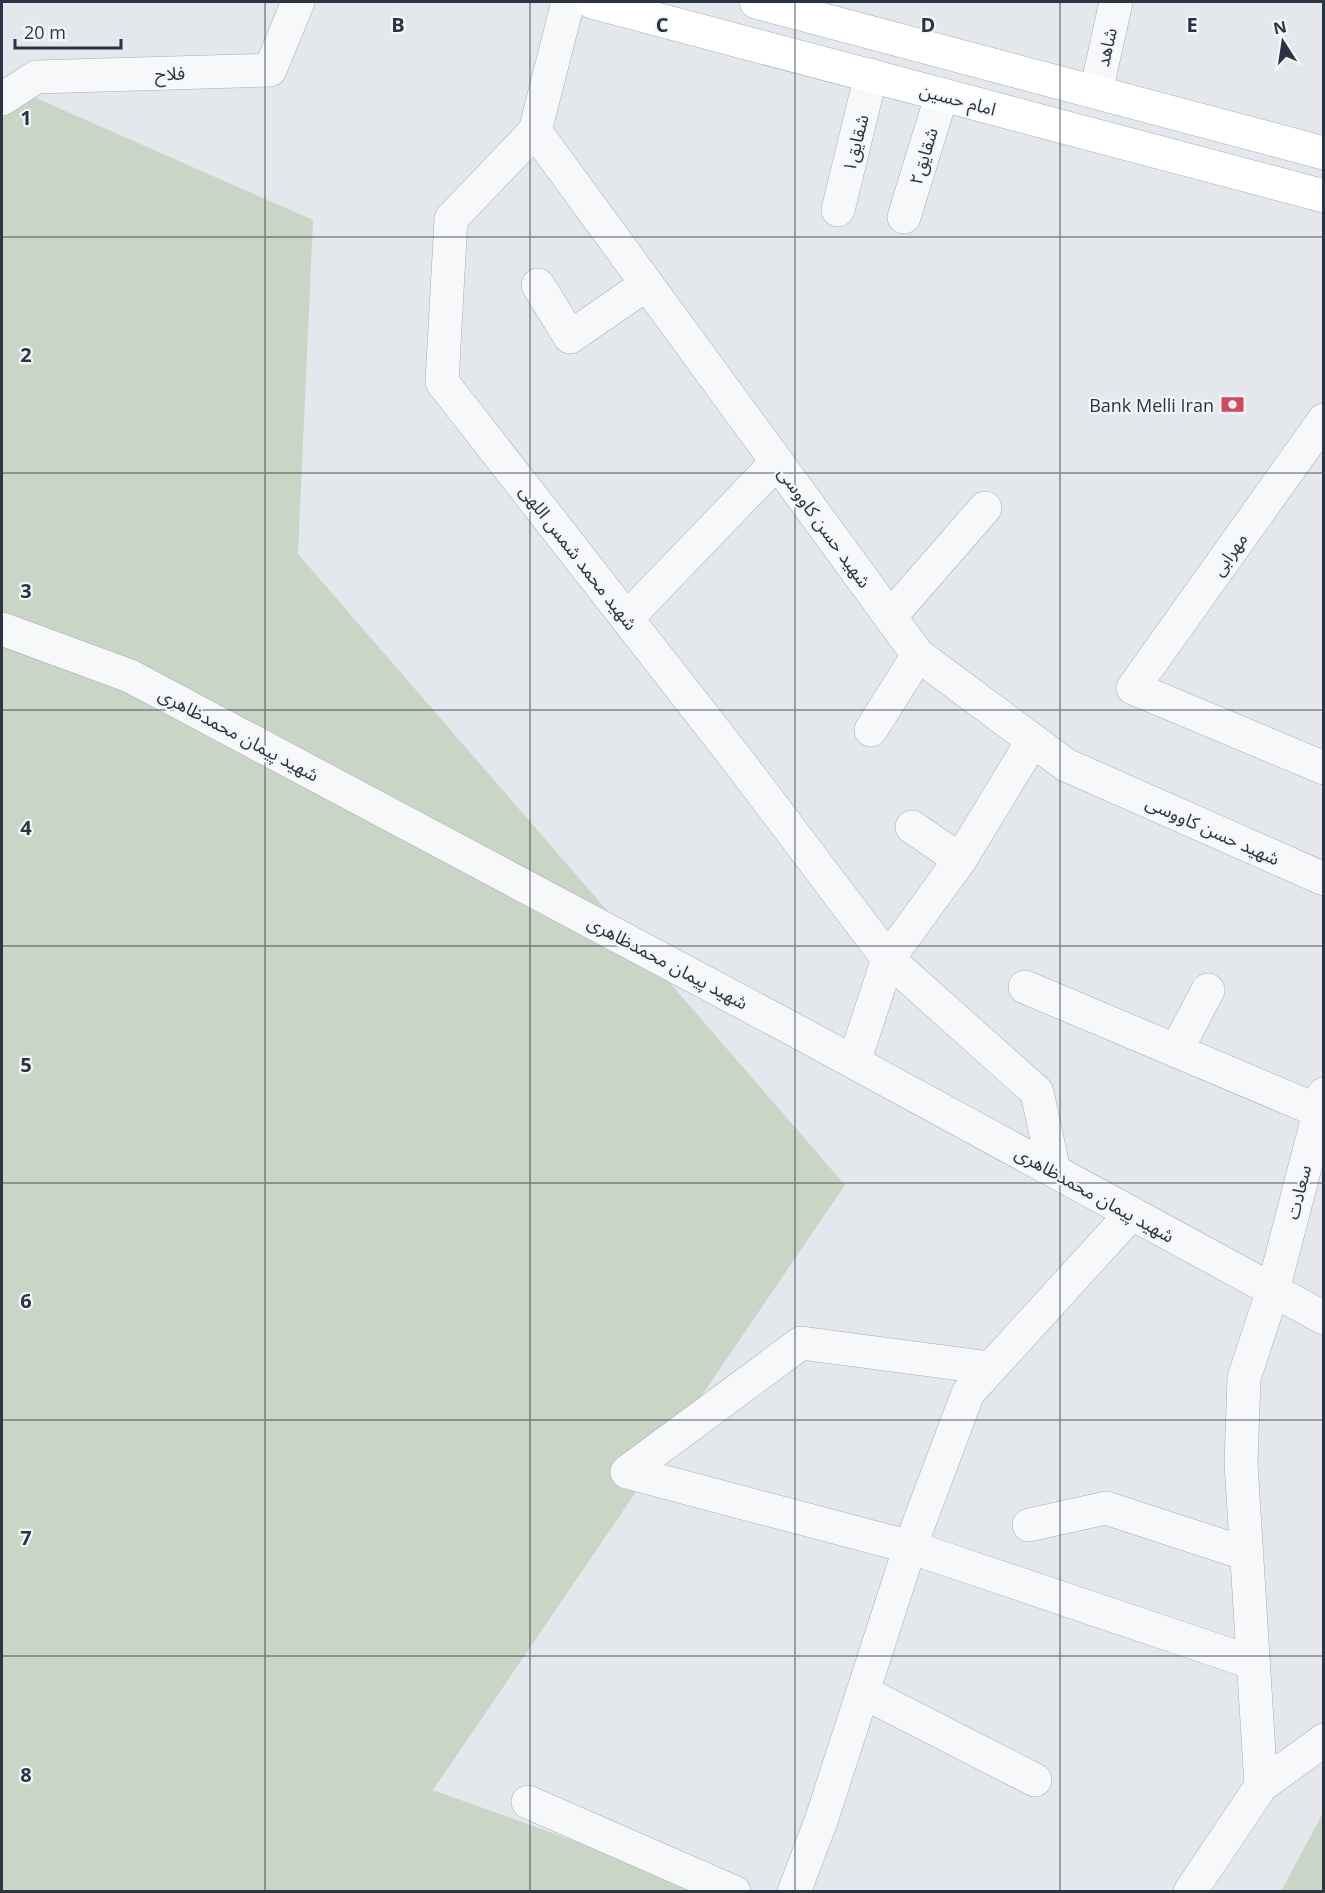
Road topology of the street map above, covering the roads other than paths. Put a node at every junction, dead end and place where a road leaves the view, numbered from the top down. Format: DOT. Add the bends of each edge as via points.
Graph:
graph roads {
  1 [pos="298,2"];
  2 [pos="568,2"];
  3 [pos="591,2"];
  4 [pos="760,2"];
  5 [pos="1116,2"];
  6 [pos="871,75"];
  7 [pos="1096,92"];
  8 [pos="942,94"];
  9 [pos="2,99"];
  10 [pos="535,131"];
  11 [pos="1323,153"];
  12 [pos="1323,196"];
  13 [pos="838,210"];
  14 [pos="904,217"];
  15 [pos="647,284"];
  16 [pos="538,285"];
  17 [pos="1323,420"];
  18 [pos="777,462"];
  19 [pos="985,508"];
  20 [pos="890,617"];
  21 [pos="627,618"];
  22 [pos="2,629"];
  23 [pos="918,655"];
  24 [pos="872,730"];
  25 [pos="1032,740"];
  26 [pos="1323,768"];
  27 [pos="912,827"];
  28 [pos="960,860"];
  29 [pos="1323,879"];
  30 [pos="888,959"];
  31 [pos="1024,987"];
  32 [pos="1208,990"];
  33 [pos="1176,1051"];
  34 [pos="854,1062"];
  35 [pos="1321,1103"];
  36 [pos="1054,1171"];
  37 [pos="1132,1214"];
  38 [pos="1273,1290"];
  39 [pos="1323,1318"];
  40 [pos="990,1368"];
  41 [pos="1029,1525"];
  42 [pos="910,1547"];
  43 [pos="1246,1554"];
  44 [pos="1254,1663"];
  45 [pos="863,1692"];
  46 [pos="1323,1740"];
  47 [pos="1035,1780"];
  48 [pos="1261,1786"];
  49 [pos="528,1802"];
  50 [pos="734,1892"];
  51 [pos="794,1892"];
  52 [pos="1190,1892"];
  1 -- 9 [label="street, فلاح" via="270,70 36,77"];
  2 -- 10 [label="street"];
  3 -- 6 [label="main road, امام حسین"];
  4 -- 7 [label="main road"];
  5 -- 7 [label="street, شاهد"];
  6 -- 8 [label="main road, امام حسین"];
  6 -- 13 [label="street, شقایق۱"];
  7 -- 11 [label="main road"];
  8 -- 12 [label="main road, امام حسین"];
  8 -- 14 [label="street, شقایق۲"];
  10 -- 15 [label="street, شهید حسن کاووسی"];
  10 -- 21 [label="street, شهید محمد شمس اللهی" via="452,219 442,382"];
  15 -- 16 [label="street" via="570,337"];
  15 -- 18 [label="street, شهید حسن کاووسی"];
  17 -- 26 [label="street, مهرابی" via="1133,688"];
  18 -- 20 [label="street, شهید حسن کاووسی"];
  18 -- 21 [label="street"];
  19 -- 20 [label="street"];
  20 -- 23 [label="street, شهید حسن کاووسی"];
  21 -- 30 [label="street, شهید محمد شمس اللهی"];
  22 -- 34 [label="street, شهید پیمان محمدظاهری" via="130,676"];
  23 -- 24 [label="street"];
  23 -- 25 [label="street, شهید حسن کاووسی"];
  25 -- 28 [label="street"];
  25 -- 29 [label="street, شهید حسن کاووسی" via="1066,765"];
  27 -- 28 [label="street"];
  28 -- 30 [label="street"];
  30 -- 34 [label="street"];
  30 -- 36 [label="street, شهید محمد شمس اللهی" via="1037,1092"];
  31 -- 33 [label="street"];
  32 -- 33 [label="street"];
  33 -- 35 [label="street"];
  34 -- 36 [label="street, شهید پیمان محمدظاهری"];
  35 -- 38 [label="street, سعادت"];
  36 -- 37 [label="street, شهید پیمان محمدظاهری"];
  37 -- 38 [label="street, شهید پیمان محمدظاهری"];
  37 -- 40 [label="street"];
  38 -- 39 [label="street, شهید پیمان محمدظاهری"];
  38 -- 43 [label="street, سعادت" via="1244,1377 1241,1463"];
  40 -- 42 [label="street" via="968,1393"];
  40 -- 42 [label="street" via="801,1343 627,1472"];
  41 -- 43 [label="street" via="1106,1508"];
  42 -- 44 [label="street"];
  42 -- 45 [label="street"];
  43 -- 44 [label="street, سعادت"];
  44 -- 48 [label="street, سعادت"];
  45 -- 47 [label="street"];
  45 -- 51 [label="street"];
  46 -- 48 [label="street"];
  48 -- 52 [label="street"];
  49 -- 50 [label="street"];
}
